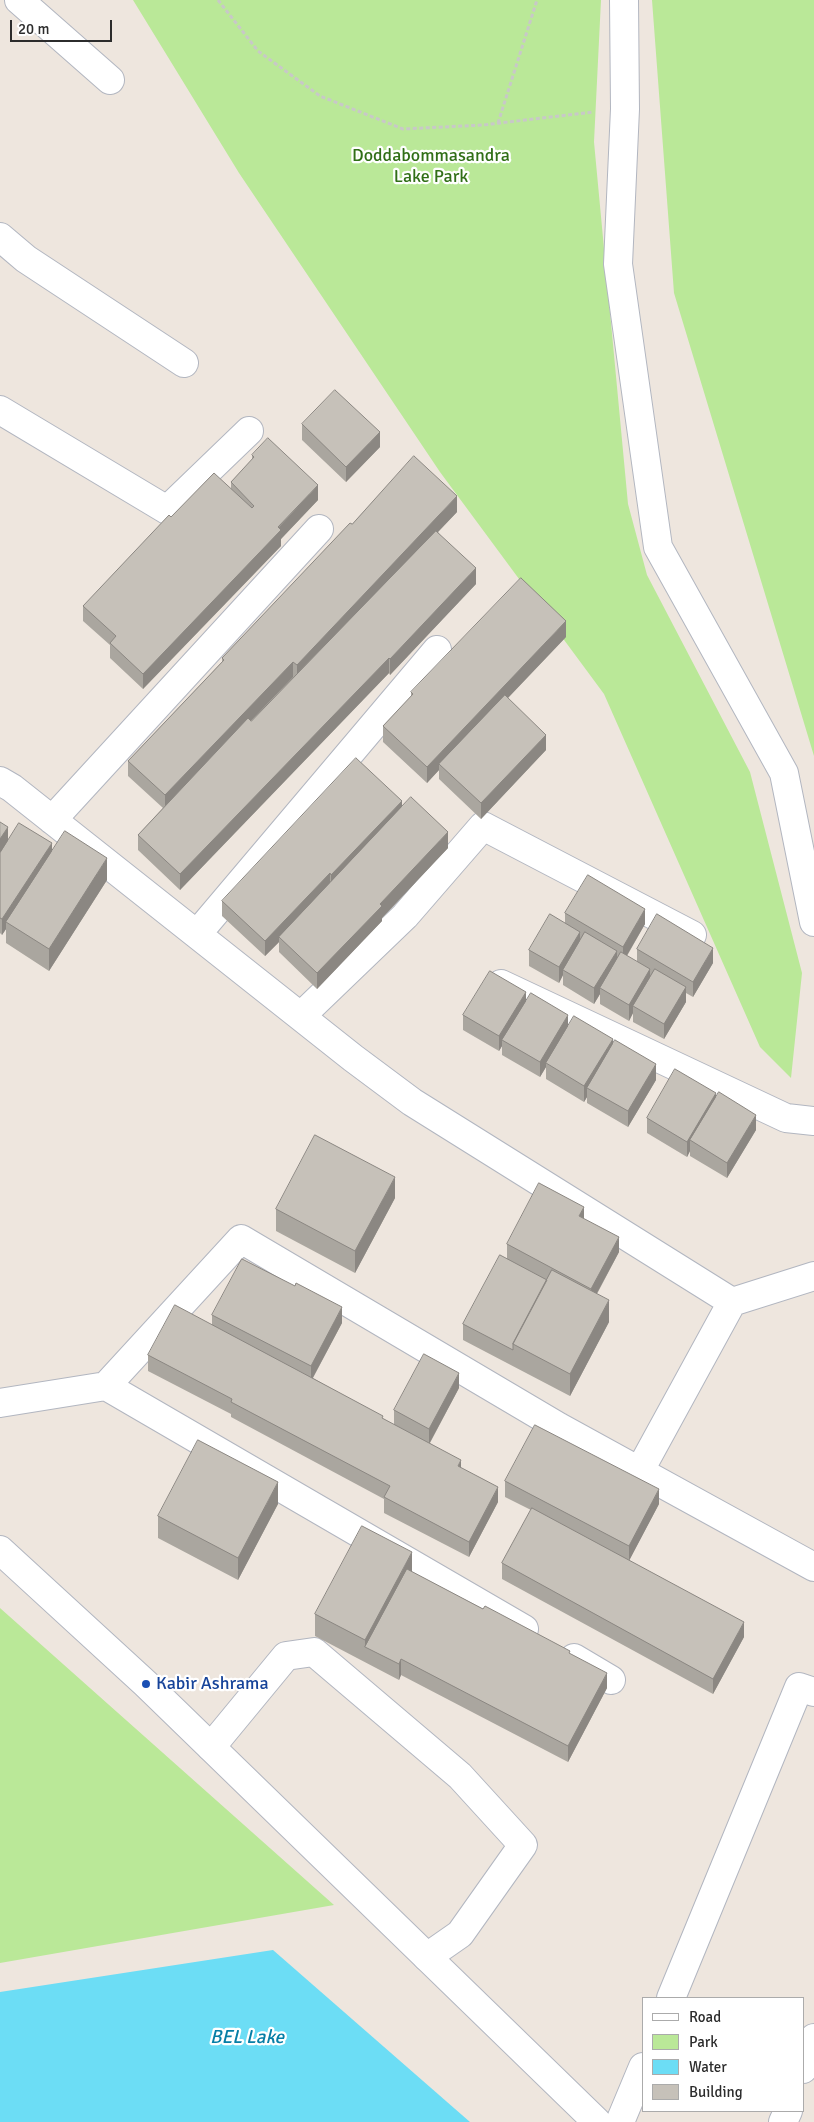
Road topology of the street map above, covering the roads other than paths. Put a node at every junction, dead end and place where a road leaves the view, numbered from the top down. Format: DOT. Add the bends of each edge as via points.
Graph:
graph roads {
  1 [pos="19,0"];
  2 [pos="624,0"];
  3 [pos="110,80"];
  4 [pos="0,237"];
  5 [pos="184,363"];
  6 [pos="0,410"];
  7 [pos="250,431"];
  8 [pos="318,529"];
  9 [pos="437,650"];
  10 [pos="0,780"];
  11 [pos="52,820"];
  12 [pos="814,922"];
  13 [pos="197,934"];
  14 [pos="692,935"];
  15 [pos="501,984"];
  16 [pos="301,1016"];
  17 [pos="814,1121"];
  18 [pos="814,1276"];
  19 [pos="732,1302"];
  20 [pos="106,1386"];
  21 [pos="0,1404"];
  22 [pos="639,1472"];
  23 [pos="0,1550"];
  24 [pos="814,1567"];
  25 [pos="611,1680"];
  26 [pos="814,1692"];
  27 [pos="211,1747"];
  28 [pos="427,1957"];
  29 [pos="671,1997"];
  30 [pos="814,2038"];
  31 [pos="804,2066"];
  32 [pos="642,2069"];
  33 [pos="597,2122"];
  34 [pos="620,2122"];
  1 -- 3 [label="street"];
  2 -- 12 [label="street" via="625,109 618,264 658,547 784,773"];
  4 -- 5 [label="street" via="26,259"];
  6 -- 7 [label="street" via="167,510"];
  8 -- 11 [label="street"];
  9 -- 13 [label="street"];
  10 -- 11 [label="street"];
  11 -- 13 [label="street"];
  13 -- 16 [label="street"];
  14 -- 16 [label="street" via="483,826 406,916"];
  15 -- 17 [label="street" via="786,1118"];
  16 -- 19 [label="street" via="412,1102"];
  18 -- 19 [label="street"];
  19 -- 22 [label="street"];
  20 -- 21 [label="street"];
  20 -- 22 [label="street" via="240,1239"];
  20 -- 25 [label="street"];
  22 -- 24 [label="street"];
  23 -- 27 [label="street"];
  26 -- 29 [label="street" via="799,1687"];
  27 -- 28 [label="street"];
  27 -- 28 [label="street" via="286,1656 314,1652 460,1776 523,1844 460,1934"];
  28 -- 33 [label="street"];
  30 -- 31 [label="street"];
  32 -- 34 [label="street"];
}
